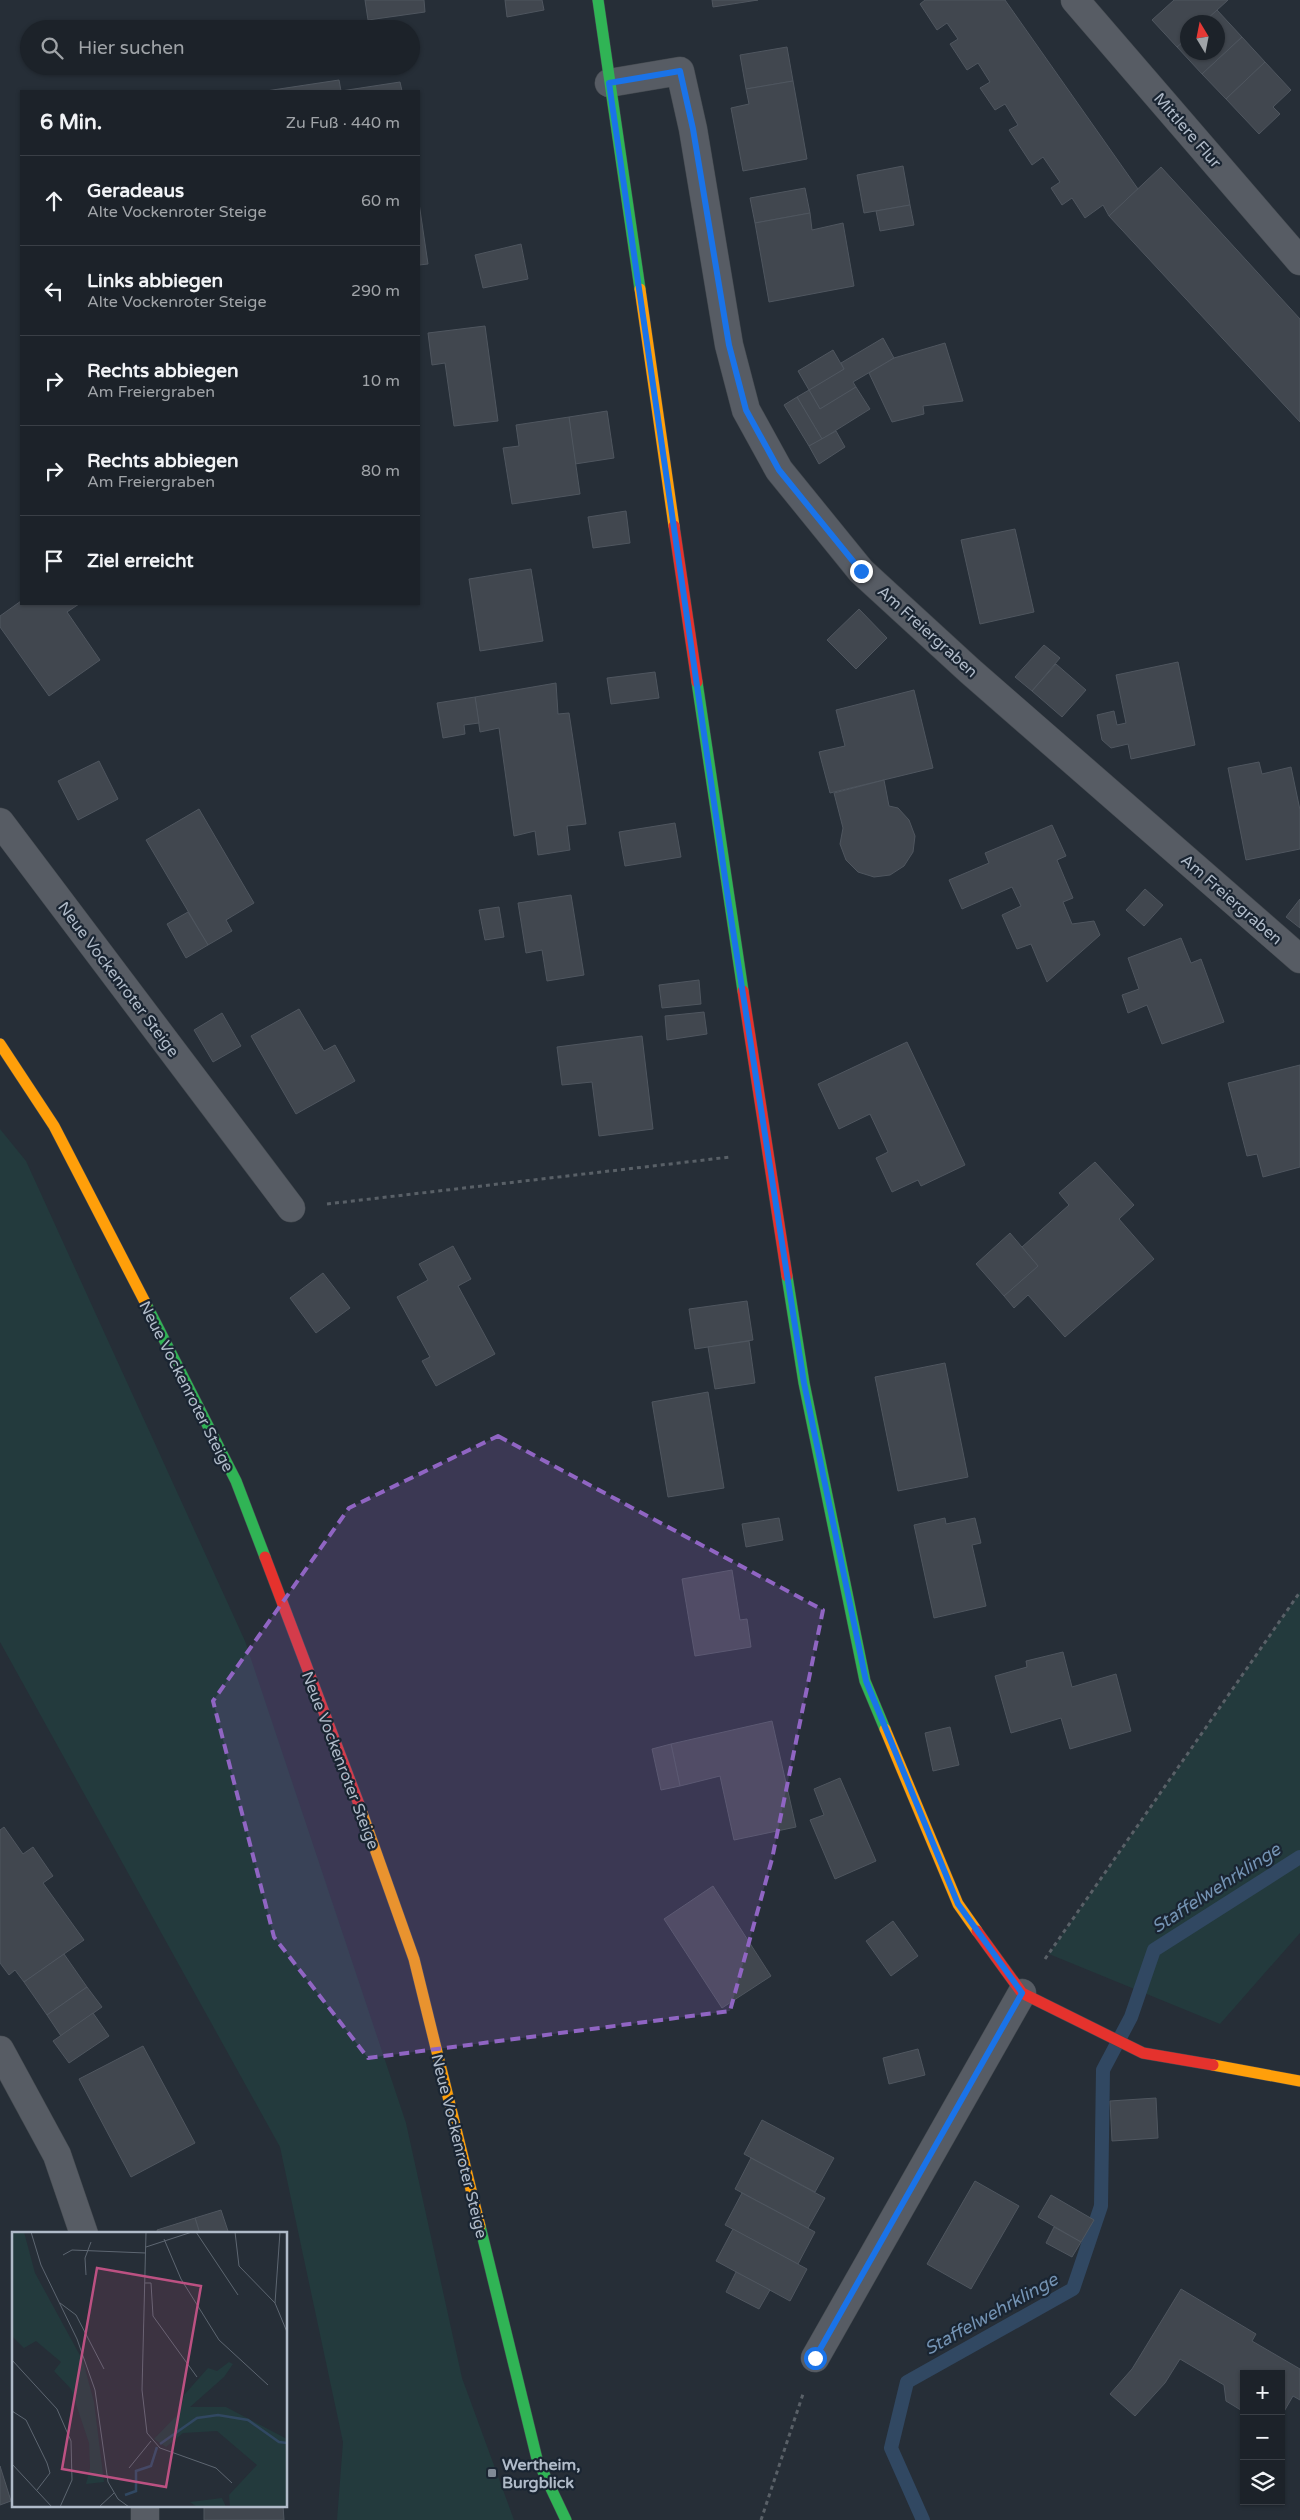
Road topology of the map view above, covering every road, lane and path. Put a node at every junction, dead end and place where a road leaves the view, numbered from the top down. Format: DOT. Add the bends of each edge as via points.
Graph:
graph roads {
  1 [pos="598,0"];
  2 [pos="1075,0"];
  3 [pos="609,83"];
  4 [pos="1300,260"];
  5 [pos="0,822"];
  6 [pos="1300,959"];
  7 [pos="0,1044"];
  8 [pos="768,1152"];
  9 [pos="291,1208"];
  10 [pos="1300,1592"];
  11 [pos="1022,1993"];
  12 [pos="0,2050"];
  13 [pos="1300,2081"];
  14 [pos="83,2232"];
  15 [pos="815,2358"];
  16 [pos="566,2520"];
  17 [pos="761,2520"];
  1 -- 3 [label="street"];
  2 -- 4 [label="street, Mittlere Flur"];
  3 -- 6 [label="street, Am Freiergraben" via="680,71 732,355 746,410 779,470 861,571"];
  3 -- 8 [label="street"];
  5 -- 9 [label="street, Neue Vockenroter Steige"];
  7 -- 16 [label="street, Neue Vockenroter Steige" via="54,1126 236,1481 414,1959 537,2459"];
  8 -- 9 [label="path"];
  8 -- 11 [label="street" via="804,1383 866,1681 958,1904"];
  10 -- 11 [label="path"];
  11 -- 13 [label="street" via="1142,2054"];
  11 -- 15 [label="street"];
  12 -- 14 [label="street" via="57,2154"];
  15 -- 17 [label="path"];
}
